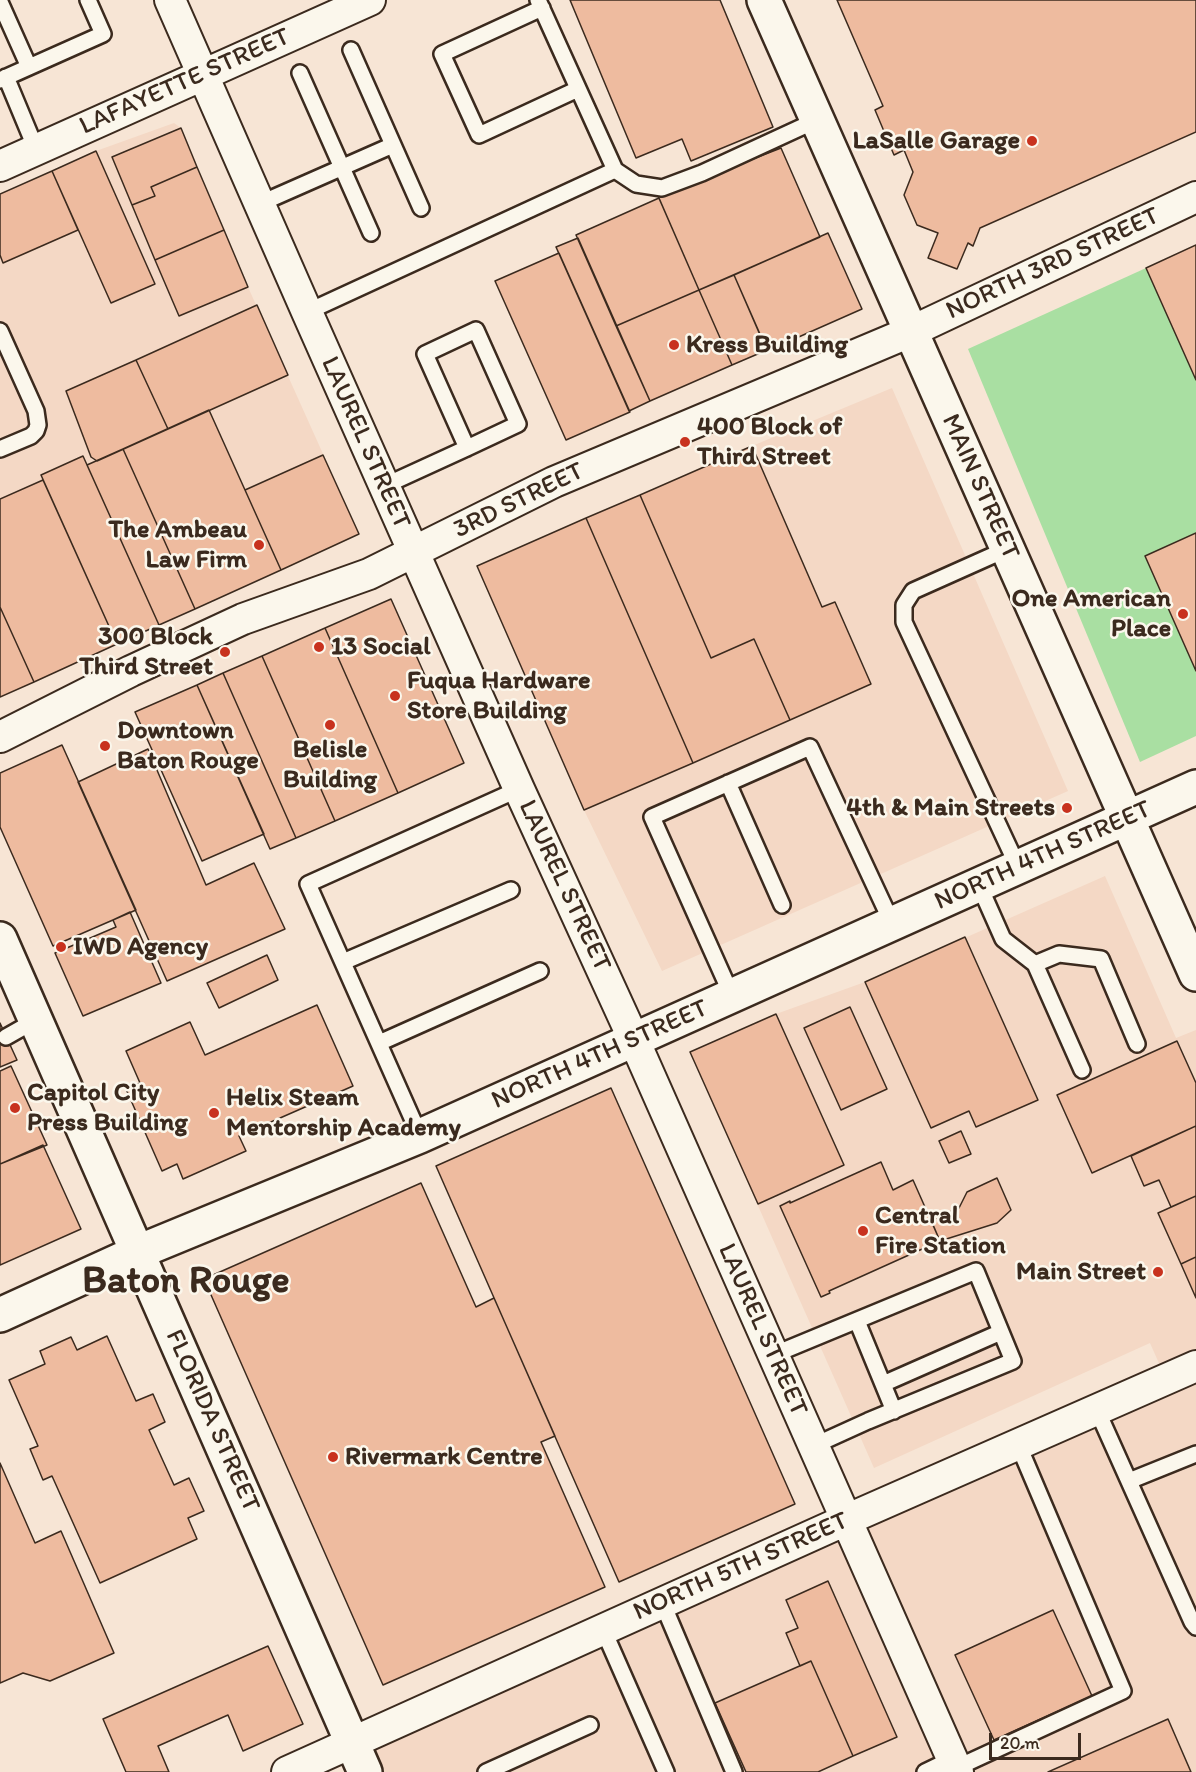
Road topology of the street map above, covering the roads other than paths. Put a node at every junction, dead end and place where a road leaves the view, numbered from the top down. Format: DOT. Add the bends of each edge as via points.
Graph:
graph roads {
  1 [pos="88,0"];
  2 [pos="170,0"];
  3 [pos="370,0"];
  4 [pos="764,0"];
  5 [pos="0,2"];
  6 [pos="540,4"];
  7 [pos="351,50"];
  8 [pos="29,67"];
  9 [pos="201,74"];
  10 [pos="300,74"];
  11 [pos="3,79"];
  12 [pos="578,89"];
  13 [pos="817,120"];
  14 [pos="393,145"];
  15 [pos="36,149"];
  16 [pos="0,166"];
  17 [pos="341,168"];
  18 [pos="615,170"];
  19 [pos="1196,197"];
  20 [pos="259,204"];
  21 [pos="421,208"];
  22 [pos="370,233"];
  23 [pos="307,312"];
  24 [pos="0,332"];
  25 [pos="910,332"];
  26 [pos="467,448"];
  27 [pos="0,449"];
  28 [pos="384,486"];
  29 [pos="1007,549"];
  30 [pos="414,552"];
  31 [pos="0,737"];
  32 [pos="728,783"];
  33 [pos="1196,787"];
  34 [pos="519,789"];
  35 [pos="1126,818"];
  36 [pos="1018,867"];
  37 [pos="979,885"];
  38 [pos="511,890"];
  39 [pos="782,905"];
  40 [pos="892,924"];
  41 [pos="0,939"];
  42 [pos="343,962"];
  43 [pos="1035,964"];
  44 [pos="540,971"];
  45 [pos="1196,974"];
  46 [pos="732,996"];
  47 [pos="36,1020"];
  48 [pos="6,1037"];
  49 [pos="634,1040"];
  50 [pos="379,1043"];
  51 [pos="1137,1044"];
  52 [pos="1082,1070"];
  53 [pos="420,1136"];
  54 [pos="138,1252"];
  55 [pos="0,1315"];
  56 [pos="857,1321"];
  57 [pos="1001,1332"];
  58 [pos="773,1356"];
  59 [pos="1196,1366"];
  60 [pos="883,1384"];
  61 [pos="1097,1410"];
  62 [pos="894,1411"];
  63 [pos="1018,1444"];
  64 [pos="813,1446"];
  65 [pos="1196,1454"];
  66 [pos="1129,1481"];
  67 [pos="846,1520"];
  68 [pos="662,1602"];
  69 [pos="1196,1627"];
  70 [pos="603,1629"];
  71 [pos="590,1725"];
  72 [pos="352,1742"];
  73 [pos="955,1766"];
  74 [pos="287,1772"];
  75 [pos="365,1772"];
  76 [pos="486,1772"];
  77 [pos="666,1772"];
  78 [pos="734,1772"];
  79 [pos="925,1772"];
  1 -- 8 [label="lane" via="103,34"];
  2 -- 9 [label="street, LAUREL STREET"];
  3 -- 9 [label="street, LAFAYETTE STREET"];
  4 -- 13 [label="street, MAIN STREET"];
  5 -- 8 [label="lane"];
  6 -- 12 [label="lane"];
  6 -- 12 [label="lane" via="442,54 479,135"];
  7 -- 14 [label="lane"];
  8 -- 11 [label="lane"];
  9 -- 15 [label="street, LAFAYETTE STREET"];
  9 -- 20 [label="street, LAUREL STREET"];
  10 -- 17 [label="lane"];
  11 -- 15 [label="lane"];
  12 -- 18 [label="lane"];
  13 -- 18 [label="lane" via="662,188 636,184"];
  13 -- 25 [label="street, MAIN STREET"];
  14 -- 17 [label="lane"];
  14 -- 21 [label="lane"];
  15 -- 16 [label="street, LAFAYETTE STREET"];
  17 -- 20 [label="lane"];
  17 -- 22 [label="lane"];
  18 -- 23 [label="lane"];
  19 -- 25 [label="street, NORTH 3RD STREET"];
  20 -- 23 [label="street, LAUREL STREET"];
  23 -- 28 [label="street, LAUREL STREET"];
  24 -- 27 [label="lane" via="36,411 38,425 31,436"];
  25 -- 29 [label="street, MAIN STREET"];
  25 -- 30 [label="street, 3RD STREET" via="554,482"];
  26 -- 26 [label="lane" via="518,424 476,330 425,354"];
  26 -- 28 [label="lane"];
  28 -- 30 [label="street, LAUREL STREET"];
  29 -- 35 [label="street, MAIN STREET"];
  29 -- 36 [label="lane" via="913,591 904,606 904,621"];
  30 -- 31 [label="street, 3RD STREET" via="369,574 243,619"];
  30 -- 34 [label="street, LAUREL STREET"];
  32 -- 39 [label="lane"];
  32 -- 40 [label="lane" via="810,747"];
  32 -- 46 [label="lane" via="652,817"];
  33 -- 35 [label="street, NORTH 4TH STREET"];
  34 -- 42 [label="lane" via="308,884"];
  34 -- 49 [label="street, LAUREL STREET"];
  35 -- 36 [label="street, NORTH 4TH STREET"];
  35 -- 45 [label="street, MAIN STREET"];
  36 -- 37 [label="street, NORTH 4TH STREET"];
  37 -- 40 [label="street, NORTH 4TH STREET"];
  37 -- 43 [label="lane" via="1002,939"];
  38 -- 42 [label="lane"];
  40 -- 46 [label="street, NORTH 4TH STREET"];
  41 -- 47 [label="street, FLORIDA STREET"];
  42 -- 50 [label="lane"];
  43 -- 51 [label="lane" via="1059,954 1101,959"];
  43 -- 52 [label="lane"];
  44 -- 50 [label="lane"];
  46 -- 49 [label="street, NORTH 4TH STREET"];
  47 -- 48 [label="lane"];
  47 -- 54 [label="street, FLORIDA STREET"];
  49 -- 53 [label="street, NORTH 4TH STREET"];
  49 -- 58 [label="street, LAUREL STREET"];
  50 -- 53 [label="lane"];
  53 -- 54 [label="street, NORTH 4TH STREET"];
  54 -- 55 [label="street, NORTH 4TH STREET"];
  54 -- 72 [label="street, FLORIDA STREET"];
  56 -- 57 [label="lane" via="976,1271"];
  56 -- 58 [label="lane"];
  56 -- 60 [label="lane"];
  57 -- 60 [label="lane"];
  57 -- 62 [label="lane" via="1013,1361"];
  58 -- 64 [label="street, LAUREL STREET"];
  59 -- 61 [label="street, NORTH 5TH STREET"];
  60 -- 62 [label="lane"];
  61 -- 63 [label="street, NORTH 5TH STREET"];
  61 -- 66 [label="lane"];
  62 -- 64 [label="lane"];
  63 -- 67 [label="street, NORTH 5TH STREET"];
  63 -- 73 [label="lane" via="1123,1691"];
  64 -- 67 [label="street, LAUREL STREET"];
  65 -- 66 [label="lane"];
  66 -- 69 [label="lane"];
  67 -- 68 [label="street, NORTH 5TH STREET"];
  67 -- 73 [label="street, LAUREL STREET"];
  68 -- 70 [label="street, NORTH 5TH STREET"];
  68 -- 78 [label="lane"];
  70 -- 72 [label="street, NORTH 5TH STREET"];
  70 -- 77 [label="lane"];
  71 -- 76 [label="lane"];
  72 -- 74 [label="street, NORTH 5TH STREET"];
  72 -- 75 [label="street, FLORIDA STREET"];
  73 -- 79 [label="lane"];
}
